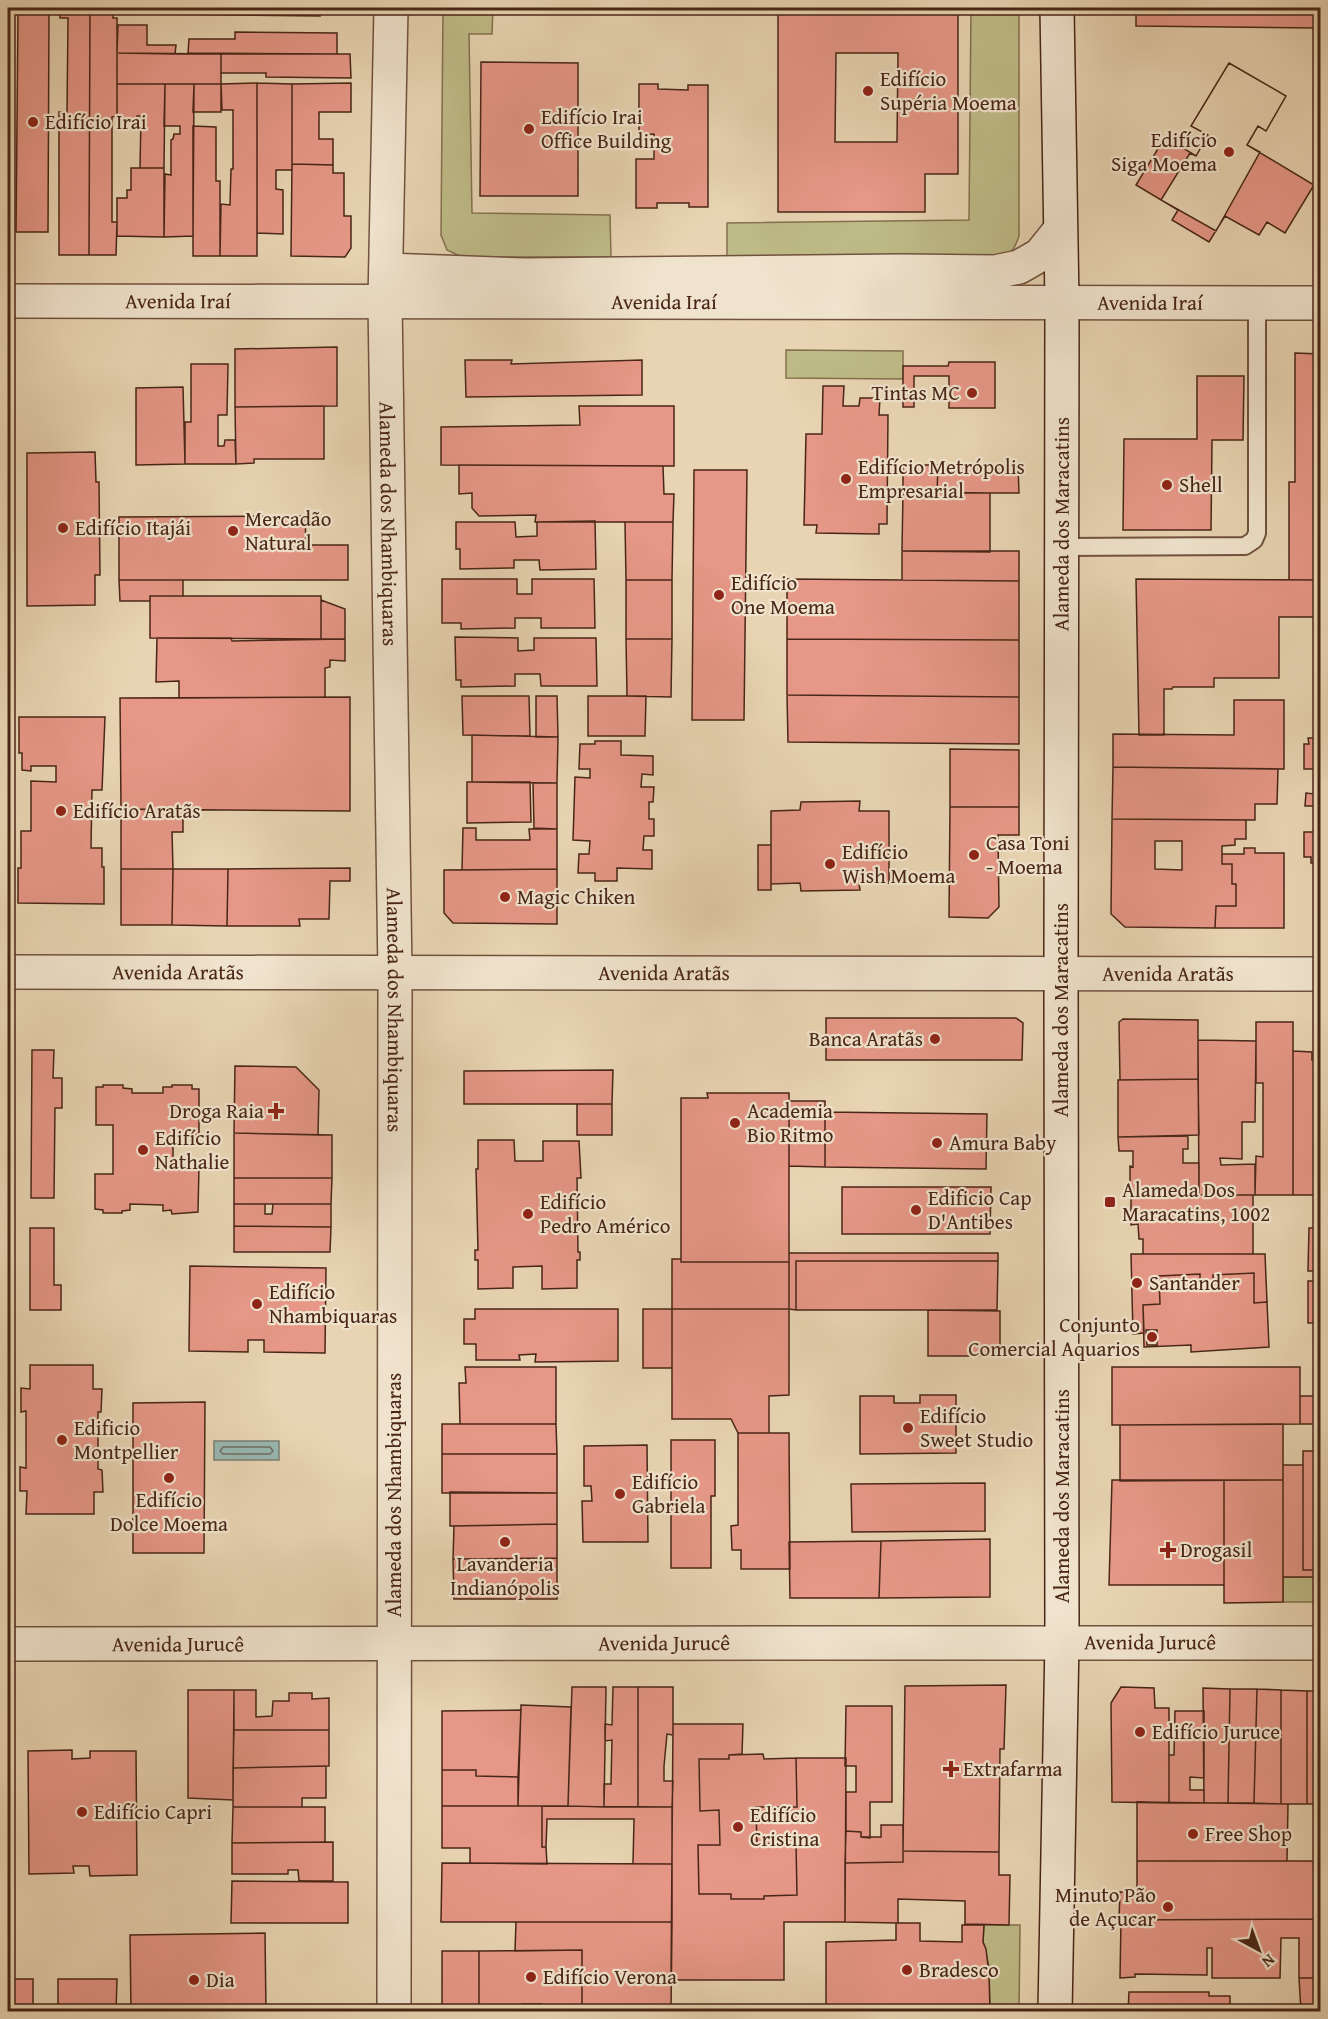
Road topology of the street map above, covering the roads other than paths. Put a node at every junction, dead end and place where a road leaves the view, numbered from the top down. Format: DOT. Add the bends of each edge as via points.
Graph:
graph roads {
  1 [pos="391,8"];
  2 [pos="1057,8"];
  3 [pos="1060,230"];
  4 [pos="385,286"];
  5 [pos="8,301"];
  6 [pos="1062,302"];
  7 [pos="1257,303"];
  8 [pos="1320,303"];
  9 [pos="1061,547"];
  10 [pos="8,972"];
  11 [pos="1061,973"];
  12 [pos="395,974"];
  13 [pos="1320,974"];
  14 [pos="1062,1641"];
  15 [pos="1320,1643"];
  16 [pos="8,1644"];
  17 [pos="394,1645"];
  18 [pos="394,2012"];
  19 [pos="1054,2012"];
  1 -- 4 [label="street, Alameda dos Nhambiquaras"];
  2 -- 3 [label="street, Alameda dos Maracatins"];
  3 -- 4 [label="street" via="1040,255 1019,267 995,272 525,275"];
  3 -- 6 [label="street, Alameda dos Maracatins"];
  4 -- 5 [label="street, Avenida Iraí"];
  4 -- 6 [label="street, Avenida Iraí"];
  4 -- 12 [label="street, Alameda dos Nhambiquaras"];
  6 -- 7 [label="street, Avenida Iraí"];
  6 -- 9 [label="street, Alameda dos Maracatins"];
  7 -- 8 [label="street, Avenida Iraí"];
  7 -- 9 [label="lane" via="1254,540 1245,546"];
  9 -- 11 [label="street, Alameda dos Maracatins"];
  10 -- 12 [label="street, Avenida Aratãs"];
  11 -- 12 [label="street, Avenida Aratãs"];
  11 -- 13 [label="street, Avenida Aratãs"];
  11 -- 14 [label="street, Alameda dos Maracatins"];
  12 -- 17 [label="street, Alameda dos Nhambiquaras"];
  14 -- 15 [label="street, Avenida Jurucê"];
  14 -- 17 [label="street, Avenida Jurucê"];
  14 -- 19 [label="street, Alameda dos Maracatins"];
  16 -- 17 [label="street, Avenida Jurucê"];
  17 -- 18 [label="street, Alameda dos Nhambiquaras"];
}
